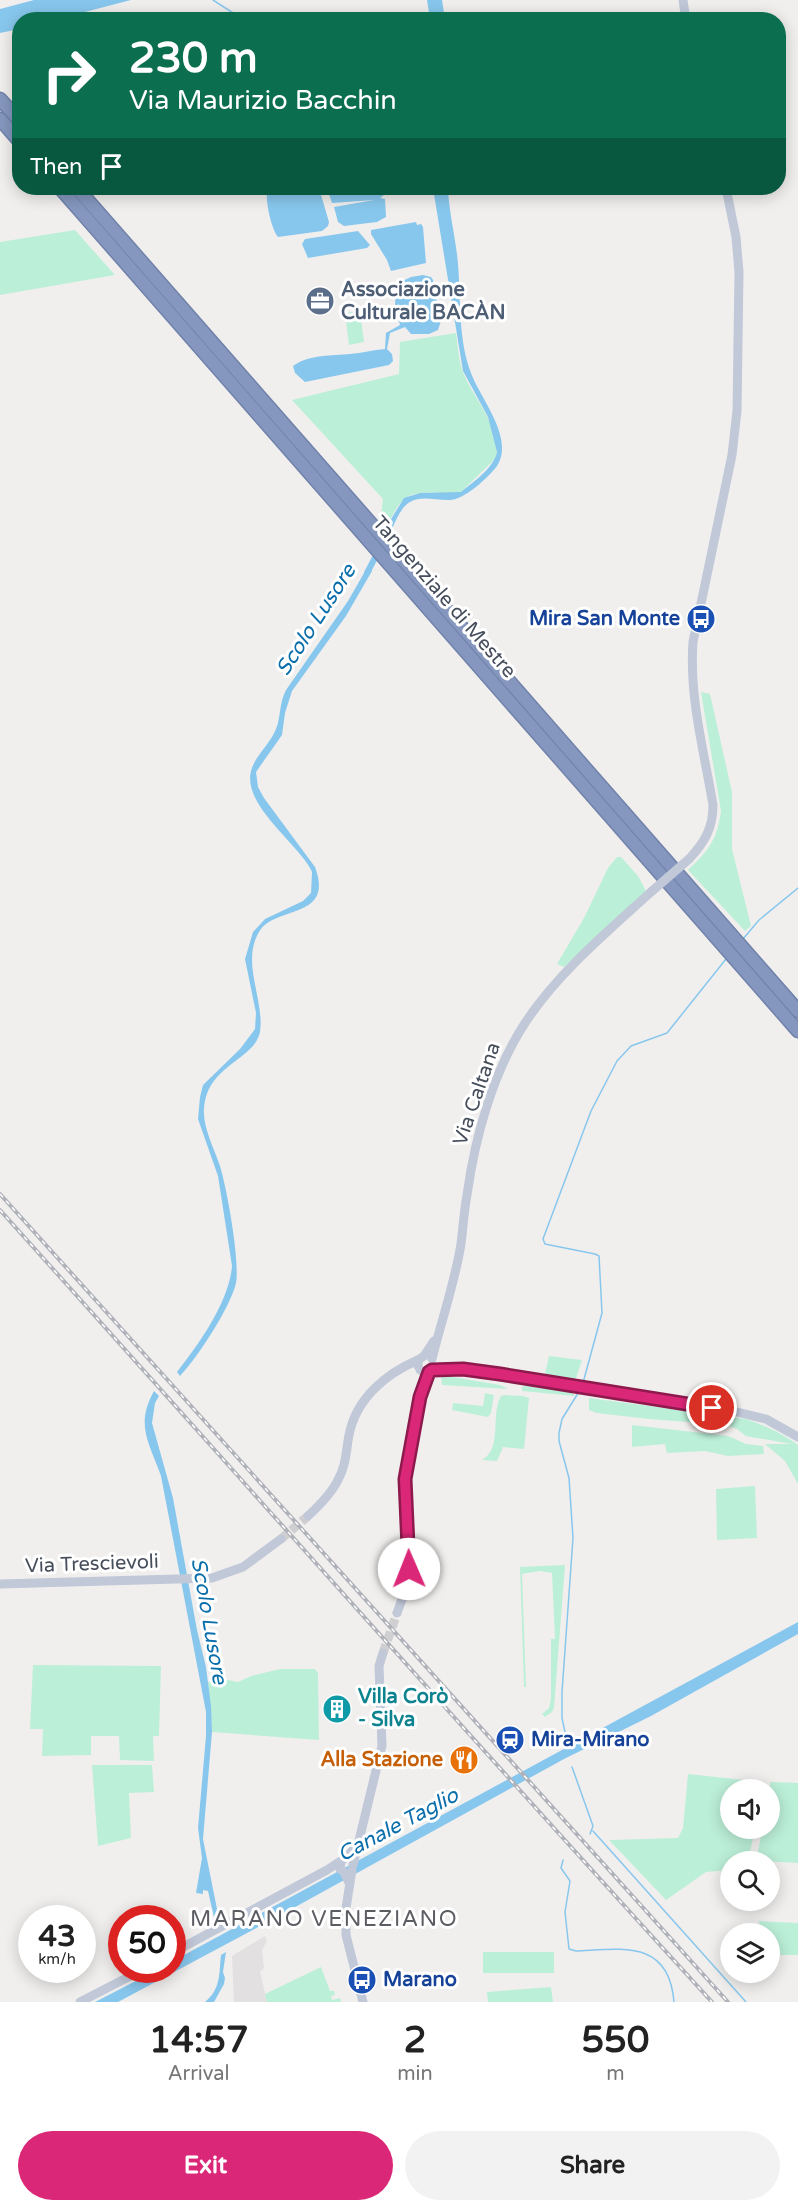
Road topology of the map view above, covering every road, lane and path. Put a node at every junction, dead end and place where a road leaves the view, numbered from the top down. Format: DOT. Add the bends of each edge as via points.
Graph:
graph roads {
  1 [pos="0,99"];
  2 [pos="12,112"];
  3 [pos="0,119"];
  4 [pos="12,133"];
  5 [pos="66,195"];
  6 [pos="83,195"];
  7 [pos="727,195"];
  8 [pos="798,1011"];
  9 [pos="798,1032"];
  10 [pos="426,1365"];
  11 [pos="798,1437"];
  12 [pos="308,1516"];
  13 [pos="281,1539"];
  14 [pos="0,1584"];
  15 [pos="397,1613"];
  16 [pos="383,1653"];
  17 [pos="344,1866"];
  18 [pos="186,1946"];
  19 [pos="116,1983"];
  20 [pos="80,2002"];
  21 [pos="363,2002"];
  1 -- 2 [label="highway"];
  3 -- 4 [label="highway"];
  5 -- 9 [label="highway, Tangenziale di Mestre"];
  6 -- 8 [label="highway, Tangenziale di Mestre"];
  7 -- 10 [label="main road, Via Caltana, bridge" via="739,272 737,411 692,660 696,710 713,805 710,831 689,859 586,952 535,1009 515,1039 483,1122 458,1256"];
  10 -- 11 [label="main road" via="751,1415"];
  10 -- 12 [label="main road" via="396,1373 364,1400 351,1427 339,1479"];
  10 -- 15 [label="main road, Via Caltana" via="405,1479 408,1581"];
  13 -- 14 [label="main road, Via Trescievoli" via="243,1567 212,1578"];
  16 -- 17 [label="main road" via="379,1665 382,1746 356,1846"];
  17 -- 18 [label="main road"];
  17 -- 21 [label="main road" via="349,1883 346,1935"];
  19 -- 20 [label="main road"];
}
